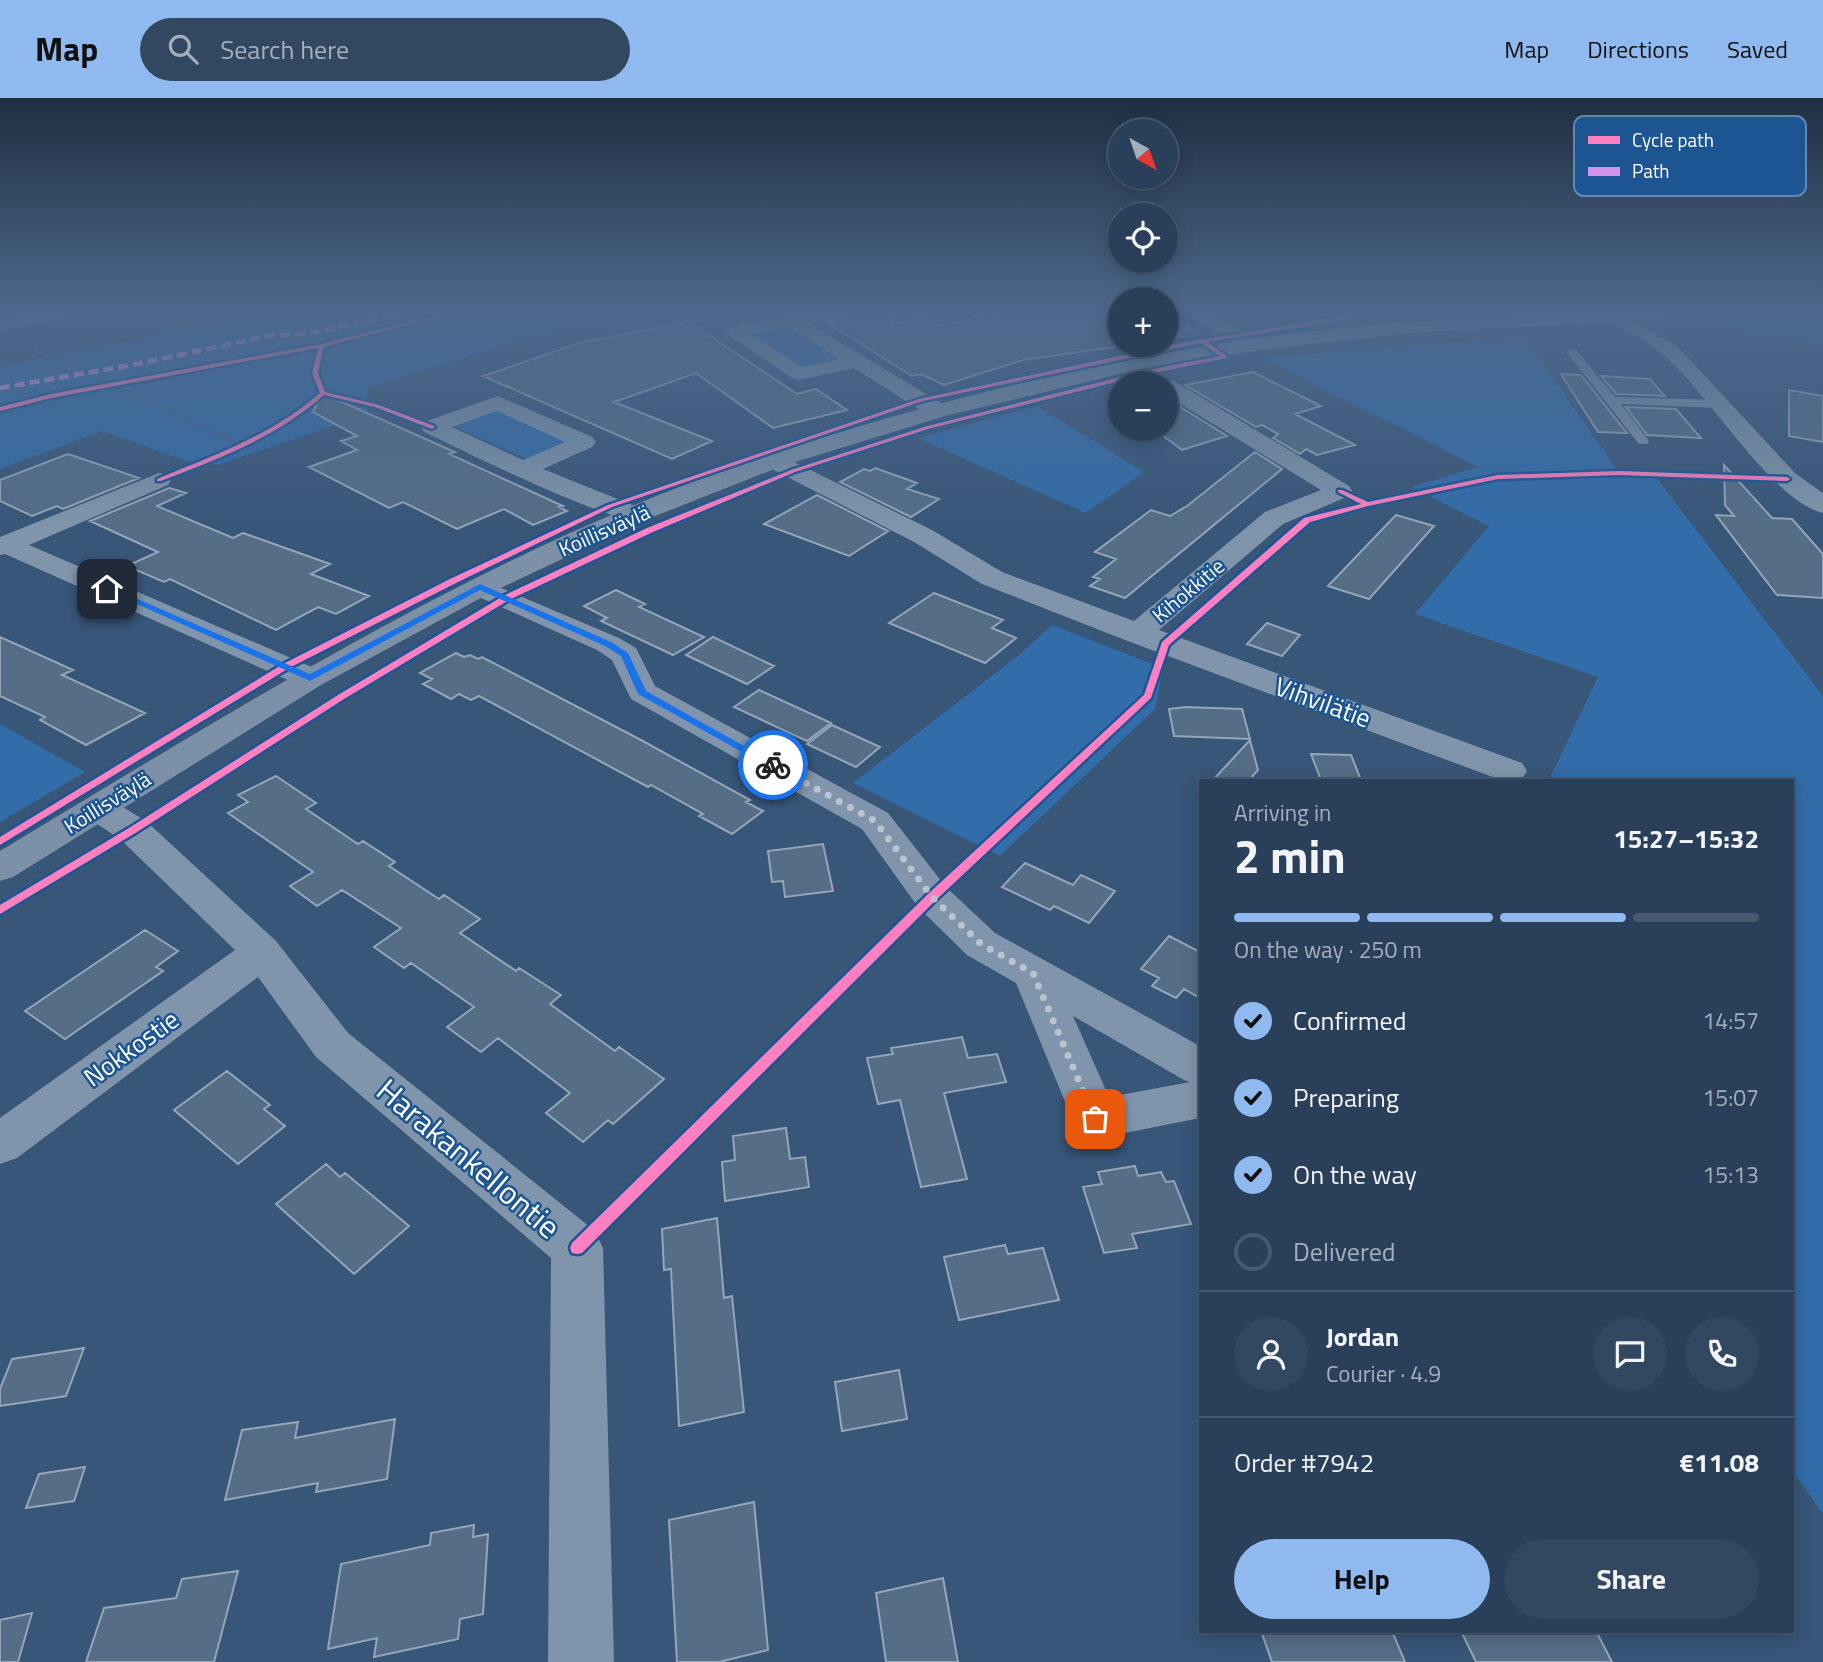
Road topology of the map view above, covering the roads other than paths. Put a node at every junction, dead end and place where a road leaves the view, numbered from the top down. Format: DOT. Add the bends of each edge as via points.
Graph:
graph roads {
  1 [pos="892,382"];
  2 [pos="1061,382"];
  3 [pos="1597,382"];
  4 [pos="1699,382"];
  5 [pos="1178,393"];
  6 [pos="1612,400"];
  7 [pos="1719,404"];
  8 [pos="938,411"];
  9 [pos="1643,440"];
  10 [pos="774,461"];
  11 [pos="524,468"];
  12 [pos="159,480"];
  13 [pos="1823,505"];
  14 [pos="636,515"];
  15 [pos="3,546"];
  16 [pos="480,587"];
  17 [pos="1136,634"];
  18 [pos="310,678"];
  19 [pos="1510,771"];
  20 [pos="98,808"];
  21 [pos="0,868"];
  22 [pos="262,952"];
  23 [pos="1033,973"];
  24 [pos="1199,1066"];
  25 [pos="1199,1099"];
  26 [pos="0,1144"];
  27 [pos="581,1662"];
  1 -- 8 [label="street"];
  2 -- 8 [label="street, Koillisväylä"];
  3 -- 6 [label="lane"];
  4 -- 7 [label="street"];
  5 -- 17 [label="street, Kihokkitie" via="1340,491 1274,518"];
  6 -- 7 [label="lane"];
  6 -- 9 [label="lane"];
  7 -- 13 [label="street" via="1787,479"];
  8 -- 10 [label="street, Koillisväylä"];
  10 -- 14 [label="street, Koillisväylä"];
  10 -- 17 [label="street, Kihokkitie" via="922,536 992,578"];
  11 -- 11 [label="street" via="584,442 498,402 432,427"];
  11 -- 14 [label="street"];
  12 -- 15 [label="street"];
  14 -- 16 [label="street, Koillisväylä"];
  15 -- 18 [label="street"];
  16 -- 18 [label="street, Koillisväylä"];
  16 -- 23 [label="street" via="625,654 642,692 875,821 932,897 981,944"];
  17 -- 19 [label="street, Vihvilätie"];
  18 -- 20 [label="street, Koillisväylä"];
  20 -- 21 [label="street, Koillisväylä"];
  20 -- 22 [label="street, Harakankellontie" via="133,830"];
  22 -- 26 [label="street, Nokkostie"];
  22 -- 27 [label="street, Harakankellontie" via="332,1045 577,1248"];
  23 -- 24 [label="street"];
  23 -- 25 [label="street" via="1095,1119"];
}
